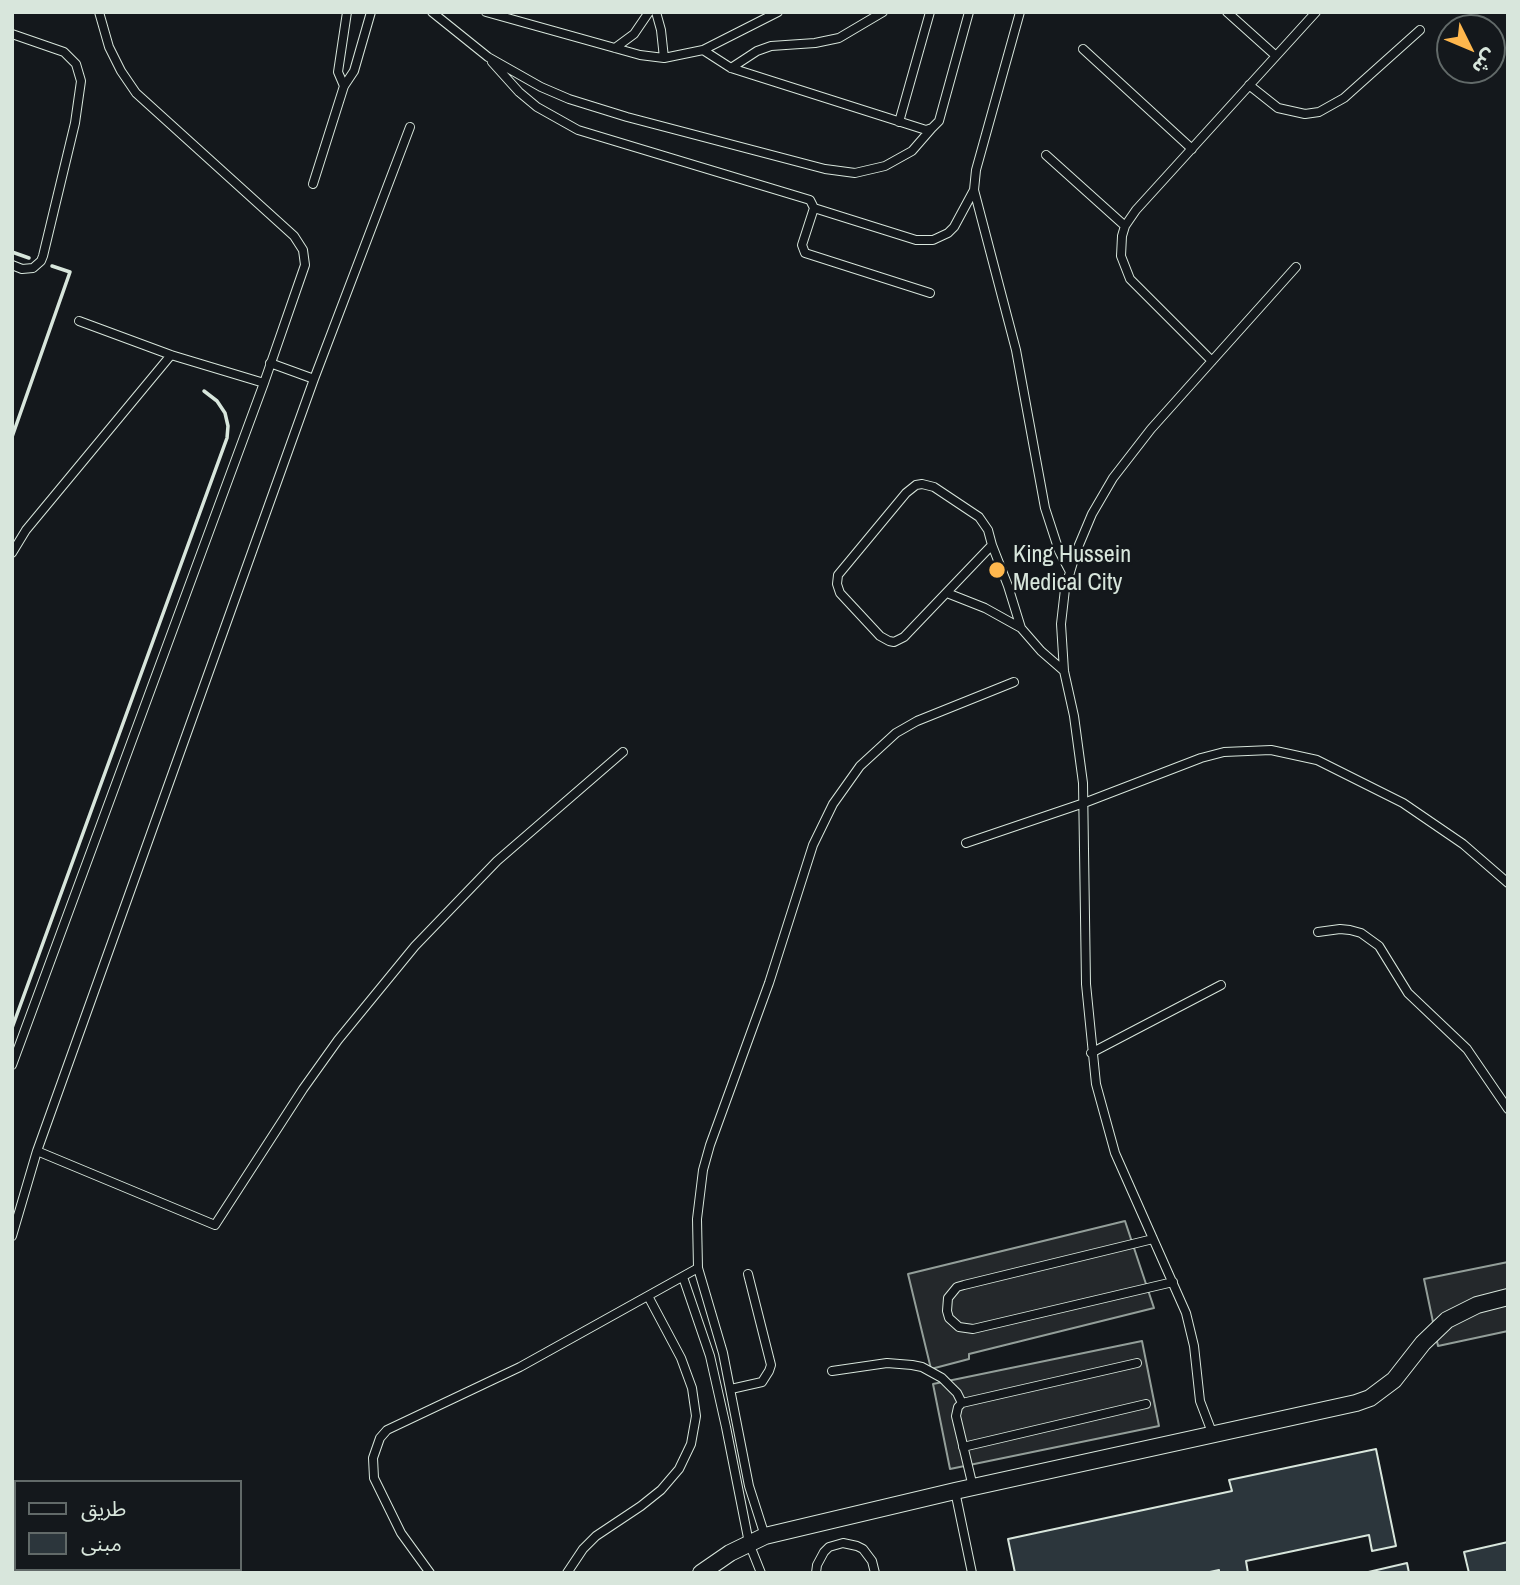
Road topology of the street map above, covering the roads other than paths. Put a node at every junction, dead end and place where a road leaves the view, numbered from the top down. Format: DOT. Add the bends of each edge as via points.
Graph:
graph roads {
  1 [pos="99,12"];
  2 [pos="346,12"];
  3 [pos="371,12"];
  4 [pos="432,12"];
  5 [pos="486,12"];
  6 [pos="649,12"];
  7 [pos="656,12"];
  8 [pos="778,12"];
  9 [pos="883,12"];
  10 [pos="930,12"];
  11 [pos="969,12"];
  12 [pos="1020,12"];
  13 [pos="1227,12"];
  14 [pos="1316,12"];
  15 [pos="1420,30"];
  16 [pos="12,34"];
  17 [pos="615,48"];
  18 [pos="1083,49"];
  19 [pos="703,50"];
  20 [pos="1276,56"];
  21 [pos="488,57"];
  22 [pos="664,58"];
  23 [pos="731,68"];
  24 [pos="1249,85"];
  25 [pos="344,86"];
  26 [pos="899,122"];
  27 [pos="410,127"];
  28 [pos="932,128"];
  29 [pos="1192,149"];
  30 [pos="1046,155"];
  31 [pos="313,184"];
  32 [pos="974,190"];
  33 [pos="814,208"];
  34 [pos="1125,226"];
  35 [pos="12,265"];
  36 [pos="1296,267"];
  37 [pos="930,293"];
  38 [pos="79,321"];
  39 [pos="170,355"];
  40 [pos="1212,361"];
  41 [pos="270,363"];
  42 [pos="314,379"];
  43 [pos="264,383"];
  44 [pos="992,545"];
  45 [pos="12,553"];
  46 [pos="1070,572"];
  47 [pos="947,593"];
  48 [pos="1021,628"];
  49 [pos="1064,671"];
  50 [pos="1014,682"];
  51 [pos="623,752"];
  52 [pos="1084,803"];
  53 [pos="966,843"];
  54 [pos="1508,883"];
  55 [pos="1318,932"];
  56 [pos="1221,985"];
  57 [pos="1091,1053"];
  58 [pos="12,1065"];
  59 [pos="1508,1109"];
  60 [pos="37,1151"];
  61 [pos="12,1236"];
  62 [pos="1153,1239"];
  63 [pos="698,1268"];
  64 [pos="748,1275"];
  65 [pos="683,1277"];
  66 [pos="1173,1282"];
  67 [pos="648,1296"];
  68 [pos="1508,1297"];
  69 [pos="1136,1363"];
  70 [pos="832,1371"];
  71 [pos="731,1389"];
  72 [pos="962,1403"];
  73 [pos="1146,1404"];
  74 [pos="1213,1435"];
  75 [pos="963,1447"];
  76 [pos="973,1487"];
  77 [pos="955,1491"];
  78 [pos="765,1536"];
  79 [pos="749,1543"];
  80 [pos="430,1573"];
  81 [pos="567,1573"];
  82 [pos="701,1573"];
  83 [pos="761,1573"];
  84 [pos="816,1573"];
  85 [pos="875,1573"];
  86 [pos="972,1573"];
  1 -- 41 [label="lane" via="109,47 136,93 299,243 303,272"];
  2 -- 25 [label="lane" via="338,72"];
  3 -- 25 [label="lane" via="354,71"];
  4 -- 21 [label="lane"];
  5 -- 17 [label="lane"];
  6 -- 17 [label="lane" via="634,34"];
  7 -- 22 [label="lane"];
  8 -- 19 [label="lane"];
  9 -- 23 [label="lane" via="839,38 771,46"];
  10 -- 26 [label="lane"];
  11 -- 28 [label="lane" via="941,116"];
  12 -- 32 [label="lane"];
  13 -- 20 [label="lane"];
  14 -- 20 [label="lane"];
  15 -- 24 [label="lane" via="1344,97 1319,111 1304,114 1278,108"];
  16 -- 35 [label="lane" via="64,52 76,64 81,81 69,154 43,256 33,268"];
  17 -- 22 [label="lane"];
  18 -- 29 [label="lane"];
  19 -- 22 [label="lane"];
  19 -- 23 [label="lane"];
  20 -- 24 [label="lane"];
  21 -- 28 [label="lane" via="541,87 598,109 840,172 871,170 899,160"];
  21 -- 33 [label="lane" via="519,92 578,130 807,198"];
  23 -- 26 [label="lane"];
  24 -- 29 [label="lane"];
  25 -- 31 [label="lane"];
  26 -- 28 [label="lane"];
  27 -- 42 [label="lane"];
  29 -- 34 [label="lane"];
  30 -- 34 [label="lane"];
  32 -- 33 [label="lane" via="954,227 933,240 916,240"];
  32 -- 46 [label="lane" via="1016,350 1045,508"];
  33 -- 37 [label="lane" via="802,245 805,253"];
  34 -- 40 [label="lane" via="1121,256 1130,279"];
  36 -- 40 [label="lane"];
  38 -- 39 [label="lane"];
  39 -- 43 [label="lane"];
  39 -- 45 [label="lane"];
  40 -- 46 [label="lane" via="1113,478 1088,523"];
  41 -- 42 [label="lane"];
  41 -- 43 [label="lane"];
  42 -- 60 [label="lane"];
  43 -- 58 [label="lane"];
  44 -- 47 [label="lane"];
  44 -- 47 [label="lane" via="979,517 934,487 916,485 838,575 840,593 880,636 894,642"];
  44 -- 48 [label="lane"];
  46 -- 49 [label="lane" via="1062,624"];
  47 -- 48 [label="lane"];
  48 -- 49 [label="lane"];
  49 -- 52 [label="lane" via="1078,738"];
  50 -- 63 [label="lane" via="896,733 860,766 833,804 813,845 710,1145 698,1207"];
  51 -- 60 [label="lane" via="497,861 407,955 303,1089 215,1225"];
  52 -- 53 [label="lane"];
  52 -- 54 [label="lane" via="1224,752 1294,754 1328,765 1403,803 1463,844"];
  52 -- 57 [label="lane"];
  55 -- 59 [label="lane" via="1350,930 1379,946 1408,993 1467,1049"];
  56 -- 57 [label="lane"];
  57 -- 62 [label="lane" via="1115,1153"];
  60 -- 61 [label="lane"];
  62 -- 66 [label="lane"];
  62 -- 66 [label="lane" via="957,1287 948,1298 949,1318 959,1327 973,1329"];
  63 -- 65 [label="lane"];
  63 -- 71 [label="lane"];
  64 -- 71 [label="lane" via="771,1365 762,1382"];
  65 -- 67 [label="lane"];
  65 -- 79 [label="lane" via="719,1391"];
  66 -- 74 [label="lane" via="1191,1329 1200,1401"];
  67 -- 80 [label="lane" via="520,1367 396,1424 380,1438 373,1458 374,1478 401,1533"];
  67 -- 81 [label="lane" via="692,1388 696,1416 691,1444 679,1469 661,1490 596,1536"];
  68 -- 74 [label="street" via="1447,1320 1394,1380 1370,1398"];
  69 -- 72 [label="lane"];
  70 -- 72 [label="lane" via="887,1363 912,1365 942,1378"];
  71 -- 78 [label="lane" via="749,1486"];
  72 -- 75 [label="lane" via="956,1416"];
  73 -- 75 [label="lane"];
  74 -- 76 [label="street"];
  75 -- 76 [label="lane"];
  76 -- 77 [label="street"];
  77 -- 78 [label="street"];
  77 -- 86 [label="lane"];
  78 -- 79 [label="street"];
  79 -- 82 [label="street"];
  79 -- 83 [label="lane"];
  84 -- 85 [label="lane" via="824,1552 843,1543 863,1549"];
}
